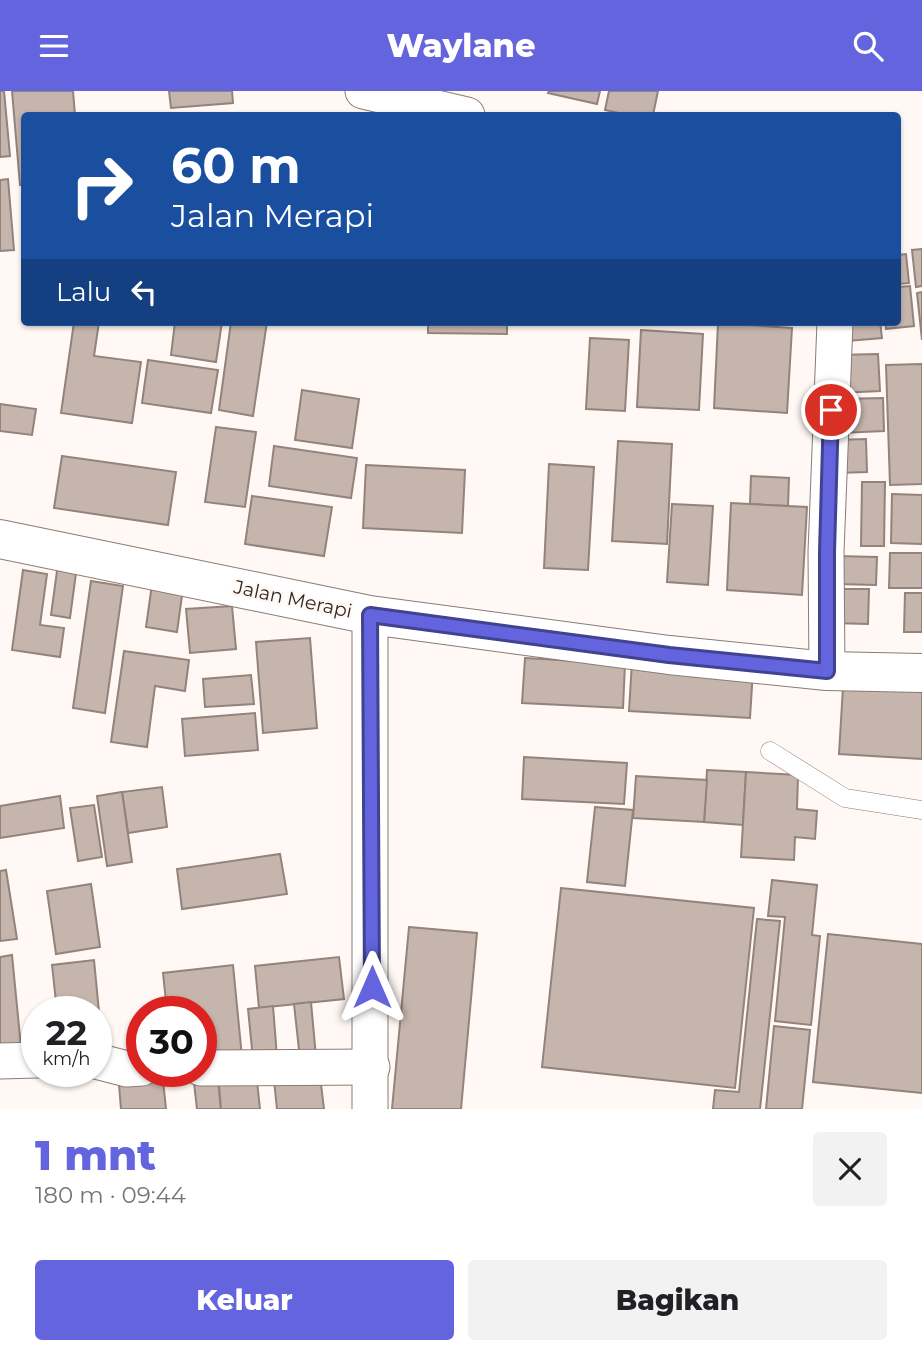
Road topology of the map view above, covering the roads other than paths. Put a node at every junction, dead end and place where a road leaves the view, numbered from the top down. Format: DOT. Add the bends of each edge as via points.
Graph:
graph roads {
  1 [pos="363,91"];
  2 [pos="454,112"];
  3 [pos="835,326"];
  4 [pos="0,539"];
  5 [pos="370,615"];
  6 [pos="827,671"];
  7 [pos="922,673"];
  8 [pos="770,751"];
  9 [pos="922,810"];
  10 [pos="21,1060"];
  11 [pos="0,1061"];
  12 [pos="372,1067"];
  13 [pos="217,1068"];
  14 [pos="370,1109"];
  1 -- 2 [label="street"];
  3 -- 6 [label="street"];
  4 -- 5 [label="street, Jalan Merapi"];
  5 -- 6 [label="street, Jalan Merapi"];
  5 -- 12 [label="street"];
  6 -- 7 [label="street, Jalan Merapi"];
  8 -- 9 [label="lane" via="845,798"];
  10 -- 11 [label="street"];
  12 -- 13 [label="street"];
  12 -- 14 [label="street"];
}
